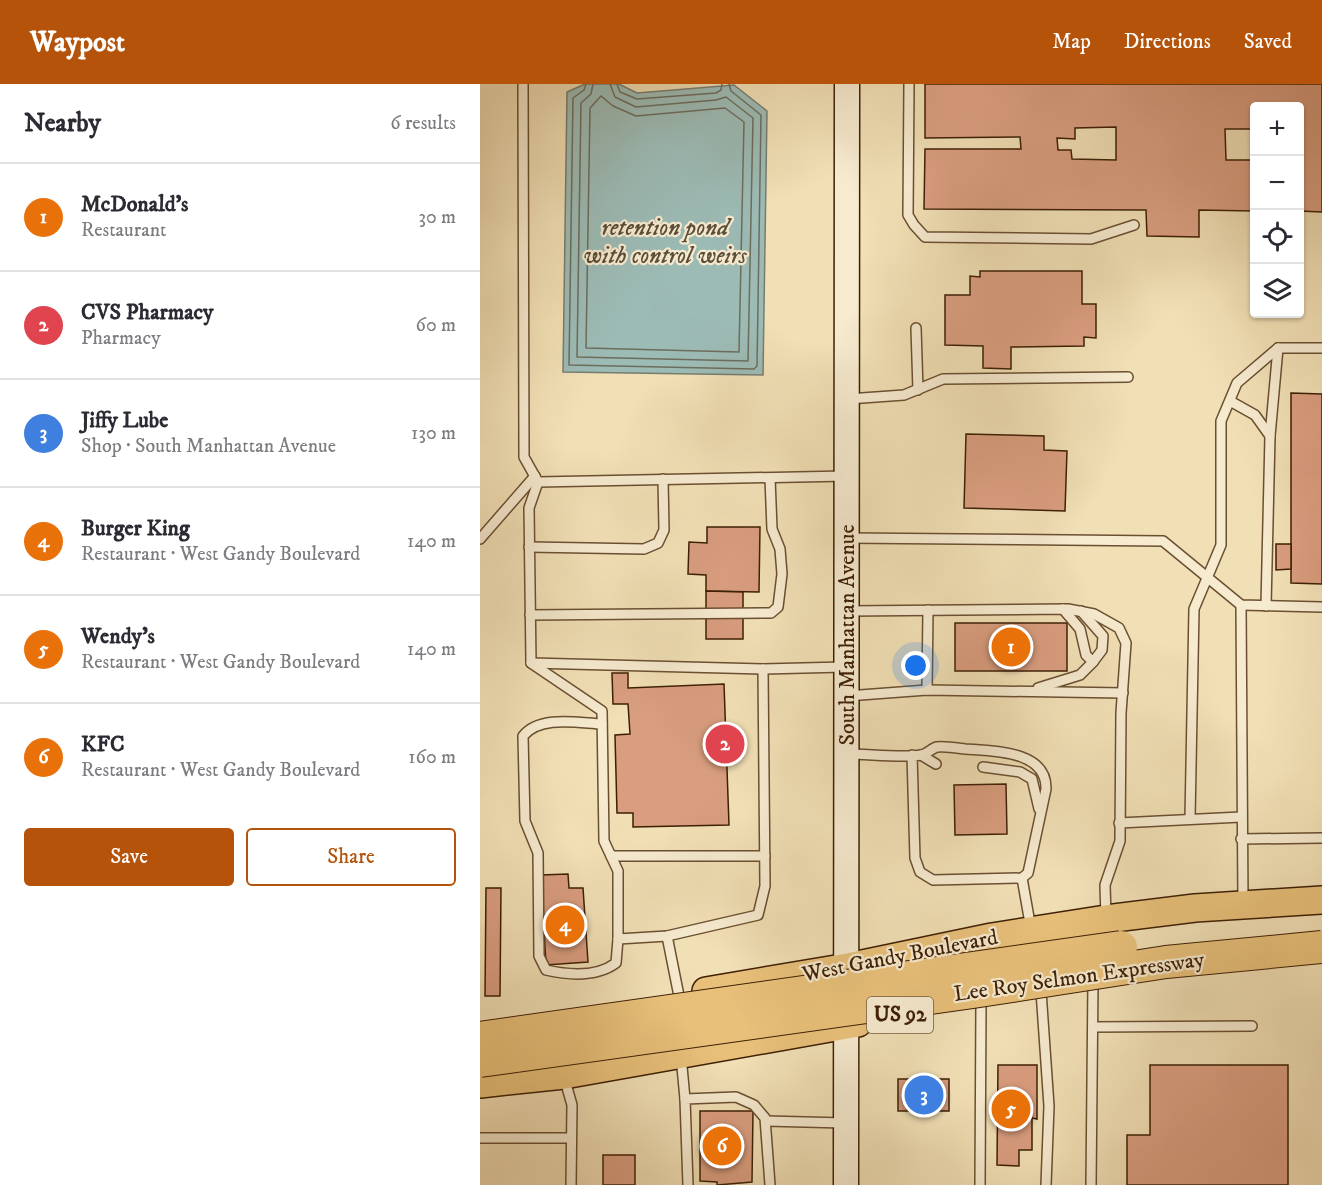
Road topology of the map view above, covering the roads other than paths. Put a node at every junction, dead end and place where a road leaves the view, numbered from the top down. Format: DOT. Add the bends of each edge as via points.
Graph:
graph roads {
  1 [pos="523,84"];
  2 [pos="847,84"];
  3 [pos="909,84"];
  4 [pos="1134,225"];
  5 [pos="916,328"];
  6 [pos="1278,348"];
  7 [pos="1322,348"];
  8 [pos="1128,377"];
  9 [pos="918,390"];
  10 [pos="846,399"];
  11 [pos="1230,401"];
  12 [pos="1270,436"];
  13 [pos="846,476"];
  14 [pos="770,478"];
  15 [pos="536,479"];
  16 [pos="663,479"];
  17 [pos="847,538"];
  18 [pos="480,539"];
  19 [pos="529,547"];
  20 [pos="1208,578"];
  21 [pos="1241,605"];
  22 [pos="1266,606"];
  23 [pos="1322,607"];
  24 [pos="1063,609"];
  25 [pos="928,610"];
  26 [pos="847,611"];
  27 [pos="1081,611"];
  28 [pos="530,615"];
  29 [pos="1093,662"];
  30 [pos="531,663"];
  31 [pos="847,667"];
  32 [pos="763,669"];
  33 [pos="927,690"];
  34 [pos="1030,691"];
  35 [pos="1122,693"];
  36 [pos="847,696"];
  37 [pos="602,724"];
  38 [pos="847,754"];
  39 [pos="917,755"];
  40 [pos="936,764"];
  41 [pos="983,767"];
  42 [pos="1040,811"];
  43 [pos="1241,817"];
  44 [pos="1190,819"];
  45 [pos="1119,823"];
  46 [pos="1322,837"];
  47 [pos="1241,839"];
  48 [pos="611,856"];
  49 [pos="765,856"];
  50 [pos="1022,878"];
  51 [pos="1322,900"];
  52 [pos="1243,905"];
  53 [pos="1322,911"];
  54 [pos="1106,919"];
  55 [pos="1322,926"];
  56 [pos="1032,931"];
  57 [pos="667,936"];
  58 [pos="618,939"];
  59 [pos="1322,947"];
  60 [pos="1322,956"];
  61 [pos="848,967"];
  62 [pos="1093,981"];
  63 [pos="1041,990"];
  64 [pos="679,996"];
  65 [pos="981,1001"];
  66 [pos="846,1025"];
  67 [pos="1252,1026"];
  68 [pos="480,1027"];
  69 [pos="1093,1027"];
  70 [pos="480,1038"];
  71 [pos="681,1054"];
  72 [pos="480,1061"];
  73 [pos="480,1070"];
  74 [pos="564,1075"];
  75 [pos="480,1084"];
  76 [pos="685,1099"];
  77 [pos="766,1122"];
  78 [pos="846,1123"];
  79 [pos="480,1138"];
  80 [pos="572,1138"];
  81 [pos="571,1185"];
  82 [pos="688,1185"];
  83 [pos="770,1185"];
  84 [pos="846,1185"];
  85 [pos="980,1185"];
  86 [pos="1046,1185"];
  87 [pos="1092,1185"];
  1 -- 15 [label="lane" via="524,457"];
  2 -- 10 [label="main road, South Manhattan Avenue"];
  3 -- 4 [label="lane" via="908,215 925,237 1091,239"];
  5 -- 9 [label="lane"];
  6 -- 7 [label="lane"];
  6 -- 11 [label="lane" via="1237,383"];
  6 -- 12 [label="lane"];
  8 -- 9 [label="lane" via="943,379"];
  9 -- 10 [label="lane" via="904,395"];
  10 -- 13 [label="main road, South Manhattan Avenue"];
  11 -- 12 [label="lane" via="1255,415"];
  11 -- 20 [label="lane" via="1221,421 1221,545"];
  12 -- 22 [label="lane"];
  13 -- 14 [label="lane"];
  13 -- 17 [label="main road, South Manhattan Avenue"];
  14 -- 16 [label="lane"];
  14 -- 28 [label="lane" via="772,529 780,549 782,574 778,606 771,613"];
  15 -- 16 [label="lane"];
  15 -- 18 [label="lane"];
  15 -- 19 [label="lane" via="529,508"];
  16 -- 19 [label="lane" via="664,531 658,543 644,549"];
  17 -- 20 [label="lane" via="1163,541"];
  17 -- 26 [label="main road, South Manhattan Avenue"];
  19 -- 28 [label="lane"];
  20 -- 21 [label="lane"];
  20 -- 44 [label="lane" via="1194,609"];
  21 -- 22 [label="lane"];
  21 -- 43 [label="lane"];
  22 -- 23 [label="lane"];
  24 -- 25 [label="lane"];
  24 -- 27 [label="lane"];
  24 -- 29 [label="lane" via="1080,629 1086,655"];
  25 -- 26 [label="lane"];
  25 -- 33 [label="lane"];
  26 -- 31 [label="main road, South Manhattan Avenue"];
  27 -- 29 [label="lane" via="1103,636 1102,650"];
  27 -- 35 [label="lane" via="1119,628 1126,643"];
  28 -- 30 [label="lane"];
  29 -- 34 [label="lane" via="1080,675"];
  30 -- 32 [label="lane"];
  30 -- 37 [label="lane" via="602,711"];
  31 -- 32 [label="lane"];
  31 -- 36 [label="main road, South Manhattan Avenue"];
  32 -- 49 [label="lane"];
  33 -- 34 [label="lane"];
  33 -- 36 [label="lane"];
  34 -- 35 [label="lane"];
  35 -- 45 [label="lane"];
  36 -- 38 [label="main road, South Manhattan Avenue"];
  37 -- 48 [label="lane" via="604,841"];
  37 -- 58 [label="lane" via="550,723 530,727 523,736 525,821 537,854 539,956 546,970 572,974 607,970 616,963"];
  38 -- 39 [label="lane"];
  38 -- 61 [label="main road, South Manhattan Avenue"];
  39 -- 40 [label="lane"];
  39 -- 42 [label="lane" via="937,747 1011,752 1041,771 1046,780"];
  39 -- 50 [label="lane" via="915,858 920,872 933,880"];
  41 -- 42 [label="lane" via="1020,772 1032,778"];
  42 -- 50 [label="lane" via="1028,873"];
  43 -- 44 [label="lane"];
  43 -- 47 [label="lane"];
  44 -- 45 [label="lane"];
  45 -- 54 [label="lane" via="1120,841 1105,885"];
  46 -- 47 [label="lane"];
  47 -- 52 [label="lane"];
  48 -- 49 [label="lane"];
  48 -- 58 [label="lane" via="618,871"];
  49 -- 57 [label="lane" via="765,886 758,915"];
  50 -- 56 [label="lane"];
  51 -- 52 [label="main road, West Gandy Boulevard / US 92"];
  52 -- 54 [label="main road, West Gandy Boulevard / US 92"];
  53 -- 66 [label="main road" via="1197,920 1161,930 921,967 894,976 868,994"];
  54 -- 56 [label="main road, West Gandy Boulevard / US 92"];
  55 -- 70 [label="highway, Lee Roy Selmon Expressway, bridge" via="1164,941"];
  56 -- 61 [label="main road, West Gandy Boulevard / US 92"];
  57 -- 58 [label="lane"];
  57 -- 64 [label="lane"];
  59 -- 72 [label="highway, Lee Roy Selmon Expressway, bridge" via="1166,962"];
  60 -- 62 [label="main road, US 92"];
  61 -- 64 [label="main road, West Gandy Boulevard / US 92"];
  61 -- 66 [label="main road, South Manhattan Avenue"];
  61 -- 73 [label="main road" via="823,994 772,1018"];
  62 -- 63 [label="main road, US 92"];
  62 -- 69 [label="lane"];
  63 -- 65 [label="main road, US 92"];
  63 -- 86 [label="lane" via="1049,1107"];
  64 -- 68 [label="main road, West Gandy Boulevard / US 92"];
  65 -- 66 [label="main road, US 92"];
  65 -- 85 [label="lane"];
  66 -- 71 [label="main road, US 92"];
  66 -- 78 [label="main road, South Manhattan Avenue"];
  67 -- 69 [label="lane"];
  69 -- 87 [label="lane"];
  71 -- 74 [label="main road, US 92"];
  71 -- 76 [label="lane"];
  74 -- 75 [label="main road, US 92"];
  74 -- 80 [label="lane" via="572,1105"];
  76 -- 77 [label="lane" via="745,1099"];
  76 -- 82 [label="lane"];
  77 -- 78 [label="lane"];
  77 -- 83 [label="lane"];
  78 -- 84 [label="main road, South Manhattan Avenue"];
  79 -- 80 [label="lane"];
  80 -- 81 [label="lane"];
}
